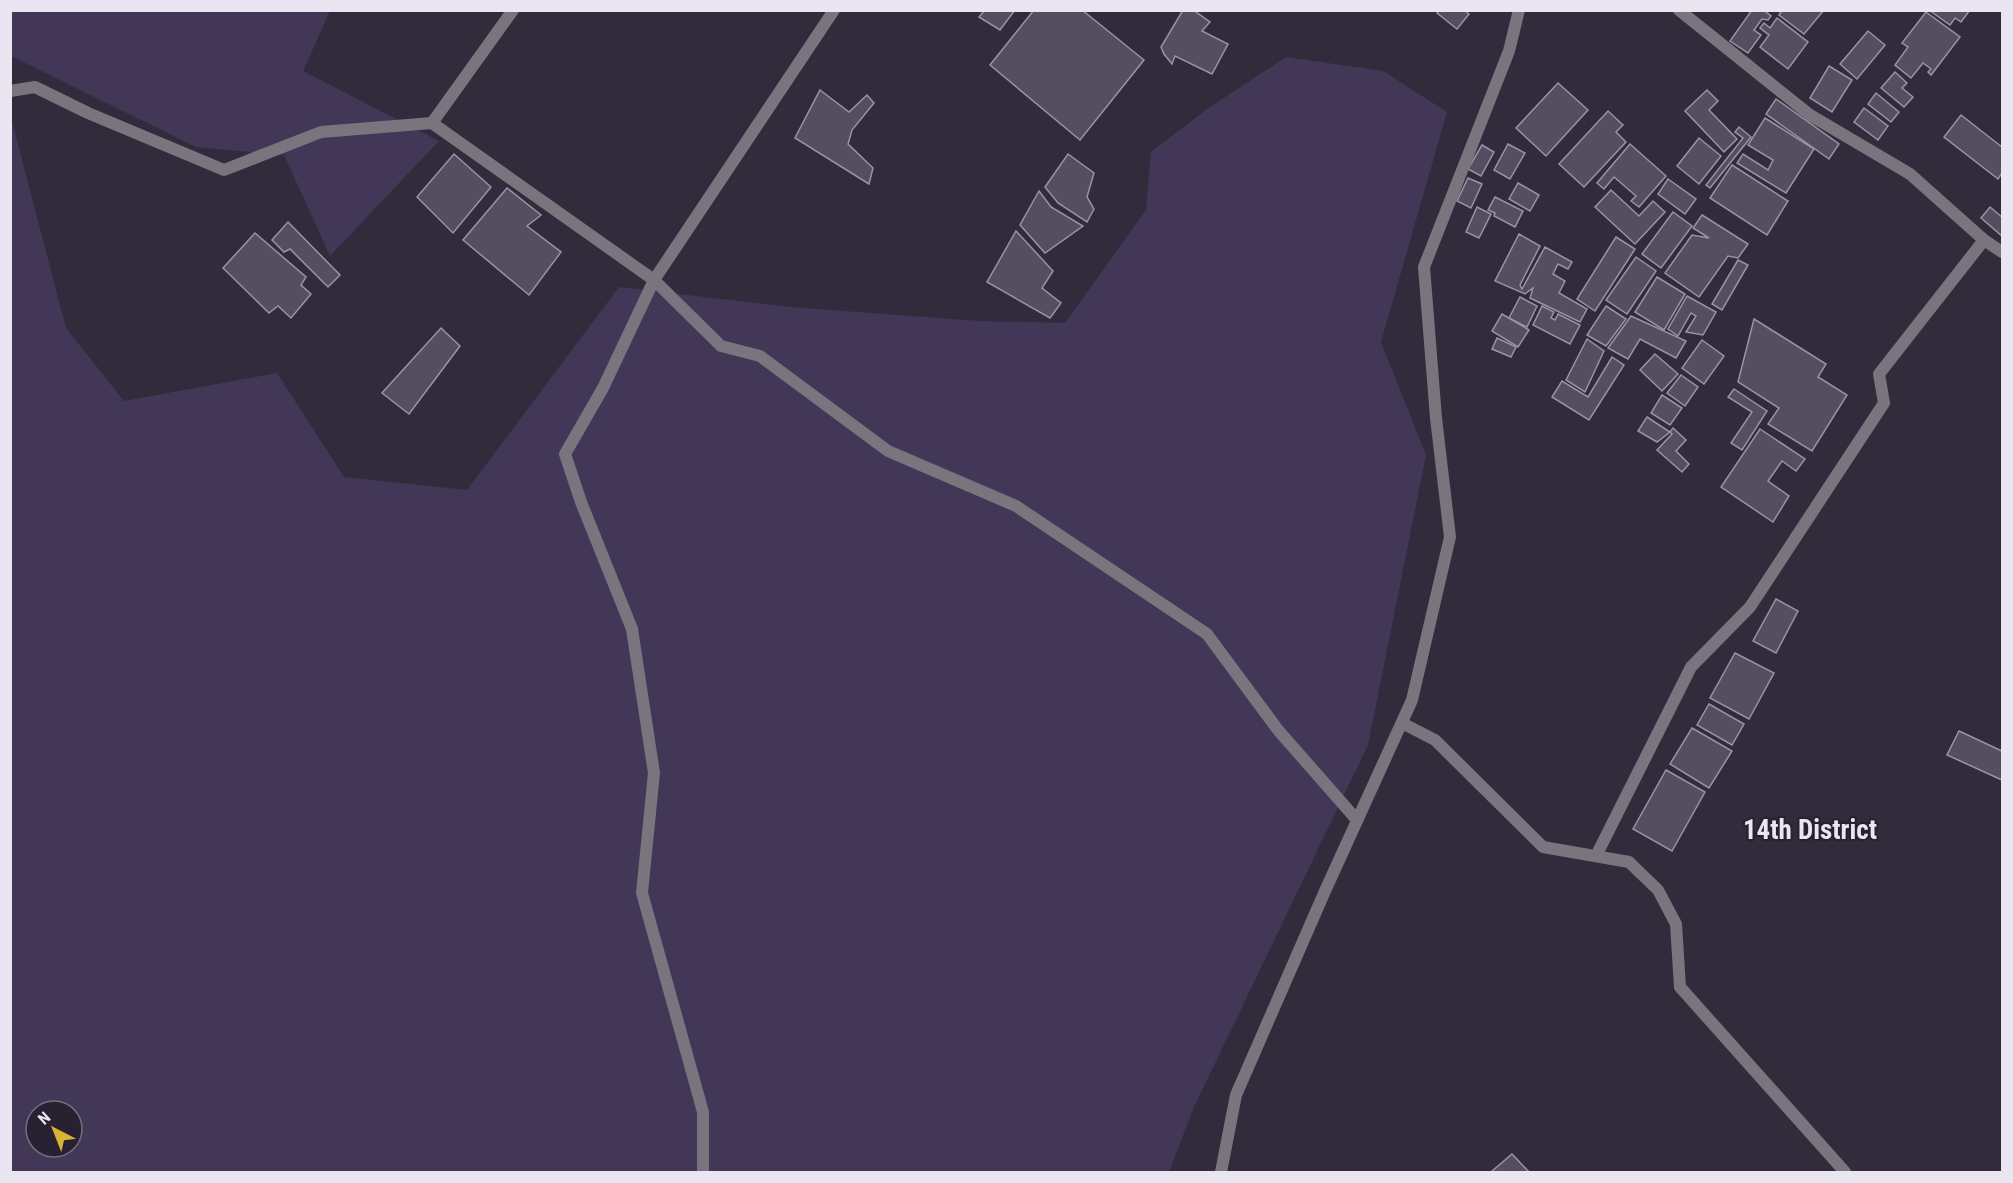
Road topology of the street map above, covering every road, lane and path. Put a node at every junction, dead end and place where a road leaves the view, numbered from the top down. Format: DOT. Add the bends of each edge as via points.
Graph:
graph roads {
  1 [pos="513,10"];
  2 [pos="834,10"];
  3 [pos="1679,10"];
  4 [pos="1518,11"];
  5 [pos="10,92"];
  6 [pos="432,123"];
  7 [pos="1984,240"];
  8 [pos="2002,252"];
  9 [pos="654,280"];
  10 [pos="1402,723"];
  11 [pos="1357,820"];
  12 [pos="1596,856"];
  13 [pos="703,1173"];
  14 [pos="1221,1173"];
  15 [pos="1845,1173"];
  1 -- 6 [label="lane"];
  2 -- 9 [label="lane"];
  3 -- 7 [label="lane" via="1810,115 1910,174"];
  4 -- 10 [label="lane" via="1509,51 1424,267 1450,537 1413,700"];
  5 -- 6 [label="lane" via="35,87 224,170 321,132"];
  6 -- 9 [label="lane"];
  7 -- 8 [label="lane"];
  7 -- 12 [label="lane" via="1879,374 1884,403 1750,607 1691,668"];
  9 -- 11 [label="lane" via="721,346 760,356 888,451 1016,506 1207,634 1278,730"];
  9 -- 13 [label="lane" via="603,388 565,454 632,629 654,772 642,893 703,1112"];
  10 -- 11 [label="lane"];
  10 -- 12 [label="lane" via="1436,740 1543,847"];
  11 -- 14 [label="lane" via="1236,1095"];
  12 -- 15 [label="lane" via="1629,862 1658,890 1676,924 1680,987"];
}
